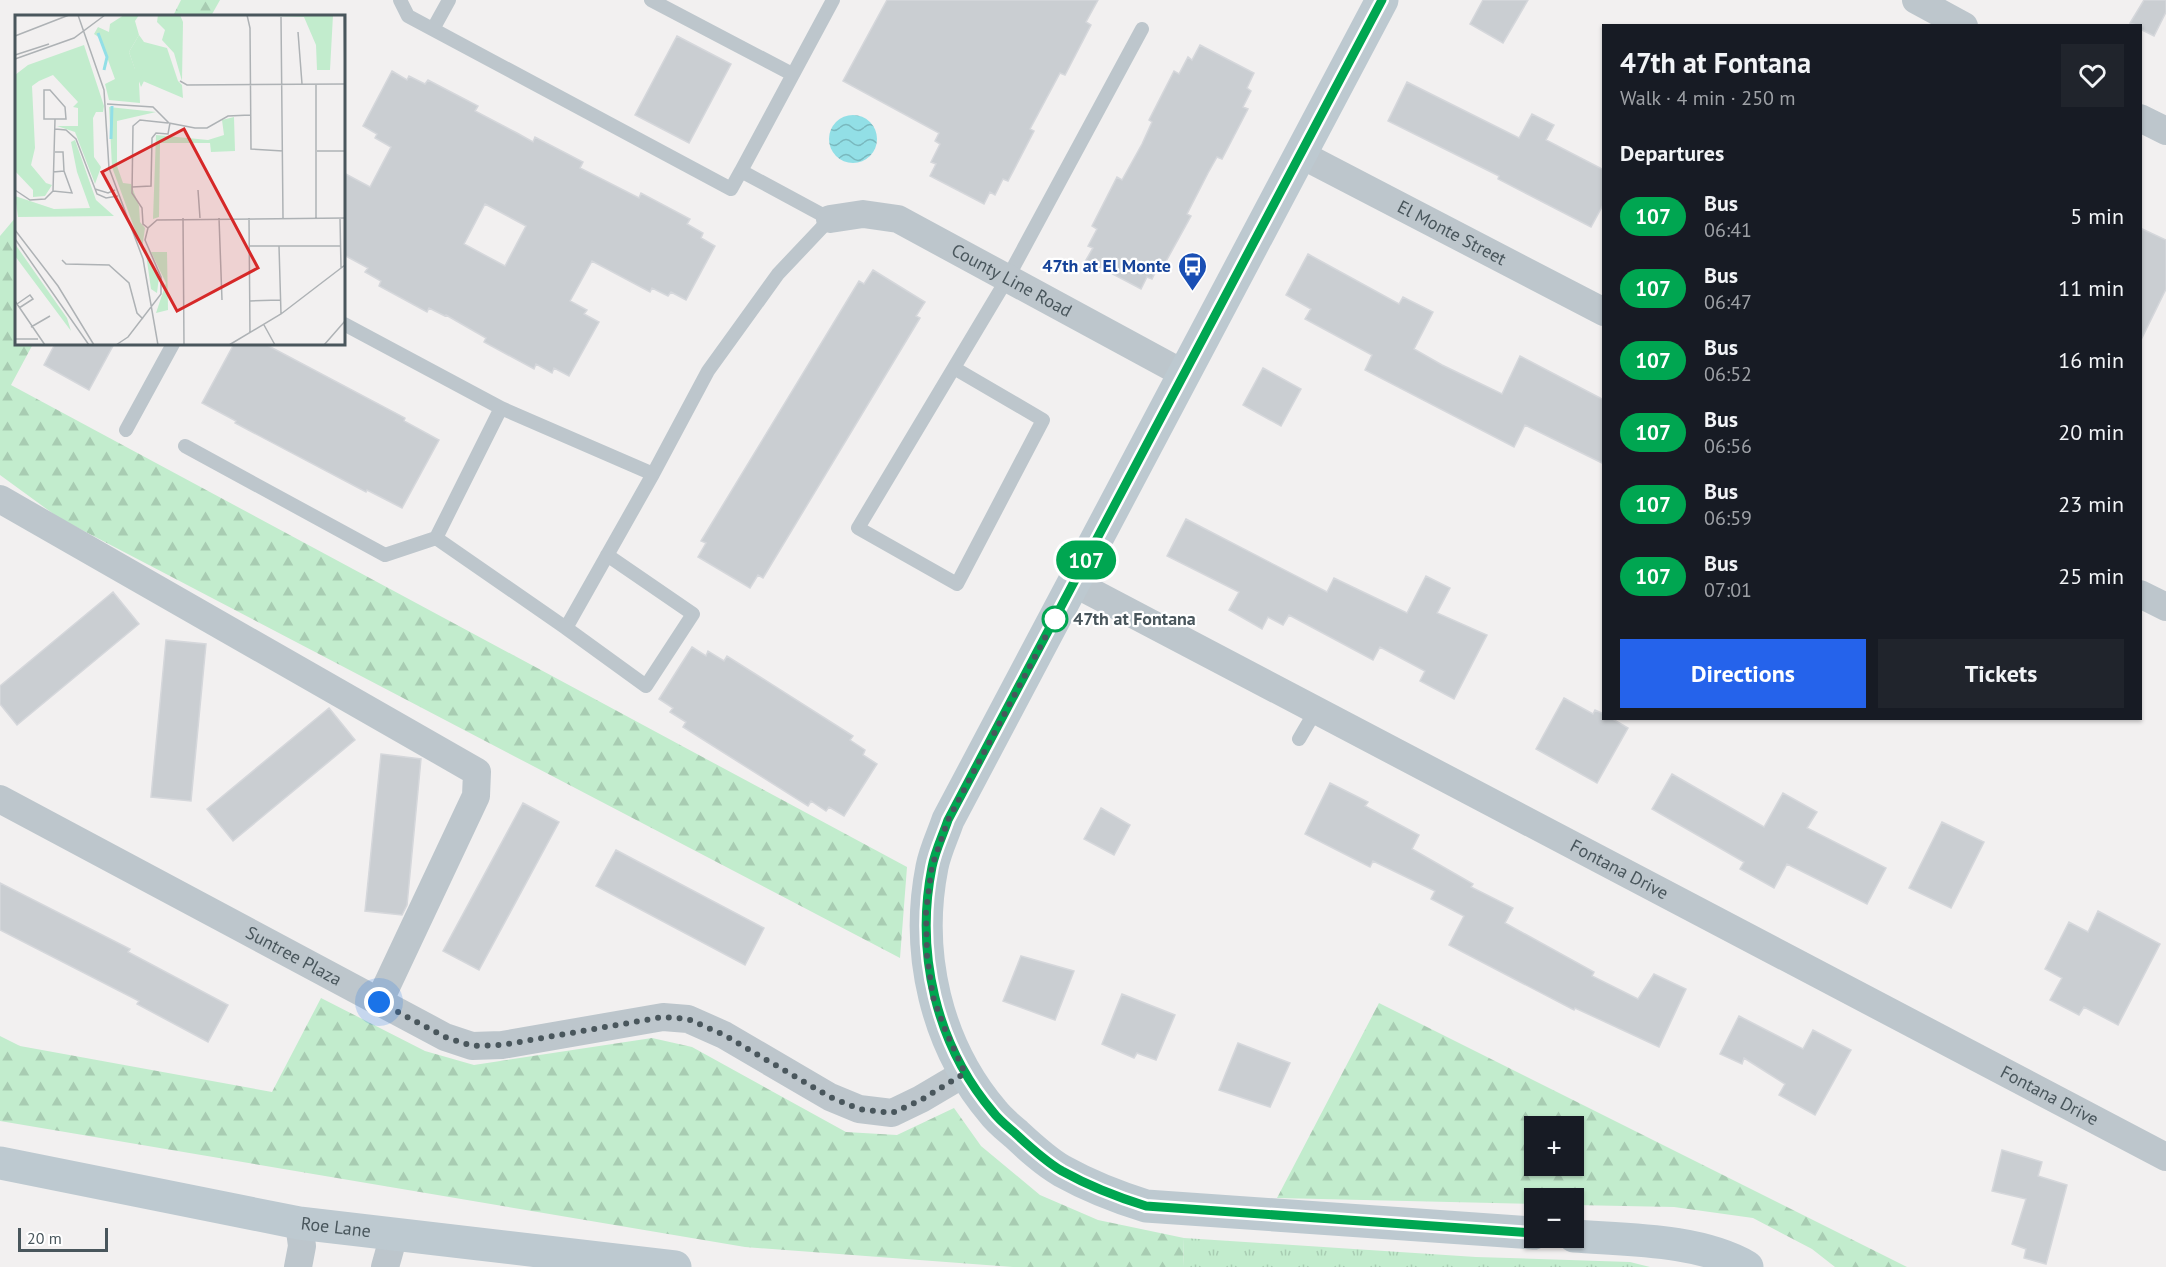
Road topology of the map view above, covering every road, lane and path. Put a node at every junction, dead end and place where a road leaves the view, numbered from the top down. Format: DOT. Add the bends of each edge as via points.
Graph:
graph roads {
  1 [pos="400,0"];
  2 [pos="448,0"];
  3 [pos="651,0"];
  4 [pos="833,0"];
  5 [pos="1383,0"];
  6 [pos="1916,0"];
  7 [pos="1960,24"];
  8 [pos="433,29"];
  9 [pos="1142,29"];
  10 [pos="792,74"];
  11 [pos="2142,119"];
  12 [pos="2166,131"];
  13 [pos="1300,154"];
  14 [pos="741,171"];
  15 [pos="830,219"];
  16 [pos="1006,279"];
  17 [pos="1602,311"];
  18 [pos="345,325"];
  19 [pos="171,345"];
  20 [pos="954,368"];
  21 [pos="1184,374"];
  22 [pos="501,408"];
  23 [pos="126,430"];
  24 [pos="185,446"];
  25 [pos="653,474"];
  26 [pos="0,500"];
  27 [pos="436,538"];
  28 [pos="607,555"];
  29 [pos="1074,583"];
  30 [pos="2142,595"];
  31 [pos="2166,607"];
  32 [pos="566,628"];
  33 [pos="1316,710"];
  34 [pos="1299,739"];
  35 [pos="0,799"];
  36 [pos="379,1002"];
  37 [pos="965,1073"];
  38 [pos="2166,1156"];
  39 [pos="0,1163"];
  40 [pos="299,1223"];
  41 [pos="1524,1232"];
  42 [pos="394,1235"];
  43 [pos="1584,1237"];
  44 [pos="298,1267"];
  45 [pos="385,1267"];
  46 [pos="675,1267"];
  47 [pos="1747,1267"];
  1 -- 8 [label="lane" via="408,16"];
  2 -- 8 [label="lane"];
  3 -- 10 [label="lane"];
  4 -- 10 [label="lane"];
  5 -- 13 [label="street"];
  6 -- 7 [label="street"];
  8 -- 14 [label="lane" via="731,189"];
  9 -- 16 [label="lane"];
  10 -- 14 [label="lane"];
  11 -- 12 [label="street"];
  13 -- 17 [label="street, El Monte Street"];
  13 -- 21 [label="street"];
  14 -- 15 [label="lane"];
  15 -- 16 [label="street, County Line Road" via="863,214 898,219"];
  15 -- 25 [label="lane" via="778,274 708,371"];
  16 -- 20 [label="lane"];
  16 -- 21 [label="street, County Line Road"];
  18 -- 22 [label="lane"];
  19 -- 23 [label="lane"];
  20 -- 20 [label="lane" via="1043,420 957,584 858,528"];
  21 -- 29 [label="street"];
  22 -- 25 [label="lane"];
  22 -- 27 [label="lane"];
  24 -- 27 [label="lane" via="385,555"];
  25 -- 28 [label="lane"];
  26 -- 36 [label="street" via="477,772 476,796"];
  27 -- 32 [label="lane"];
  28 -- 32 [label="lane"];
  28 -- 32 [label="lane" via="693,614 645,686"];
  29 -- 33 [label="street, Fontana Drive"];
  29 -- 37 [label="street" via="948,820 932,866 926,911 933,997"];
  30 -- 31 [label="street"];
  33 -- 34 [label="lane"];
  33 -- 38 [label="street, Fontana Drive"];
  35 -- 36 [label="street, Suntree Plaza"];
  36 -- 37 [label="street, Suntree Plaza" via="445,1037 472,1046 502,1045 663,1017 688,1019 724,1035 830,1097 859,1109 892,1113"];
  37 -- 41 [label="street" via="993,1112 1060,1170 1146,1206"];
  39 -- 40 [label="street, Roe Lane"];
  40 -- 42 [label="street, Roe Lane"];
  40 -- 44 [label="street" via="302,1246"];
  42 -- 45 [label="street"];
  42 -- 46 [label="street, Roe Lane"];
  43 -- 47 [label="street" via="1650,1240 1710,1253"];
}
